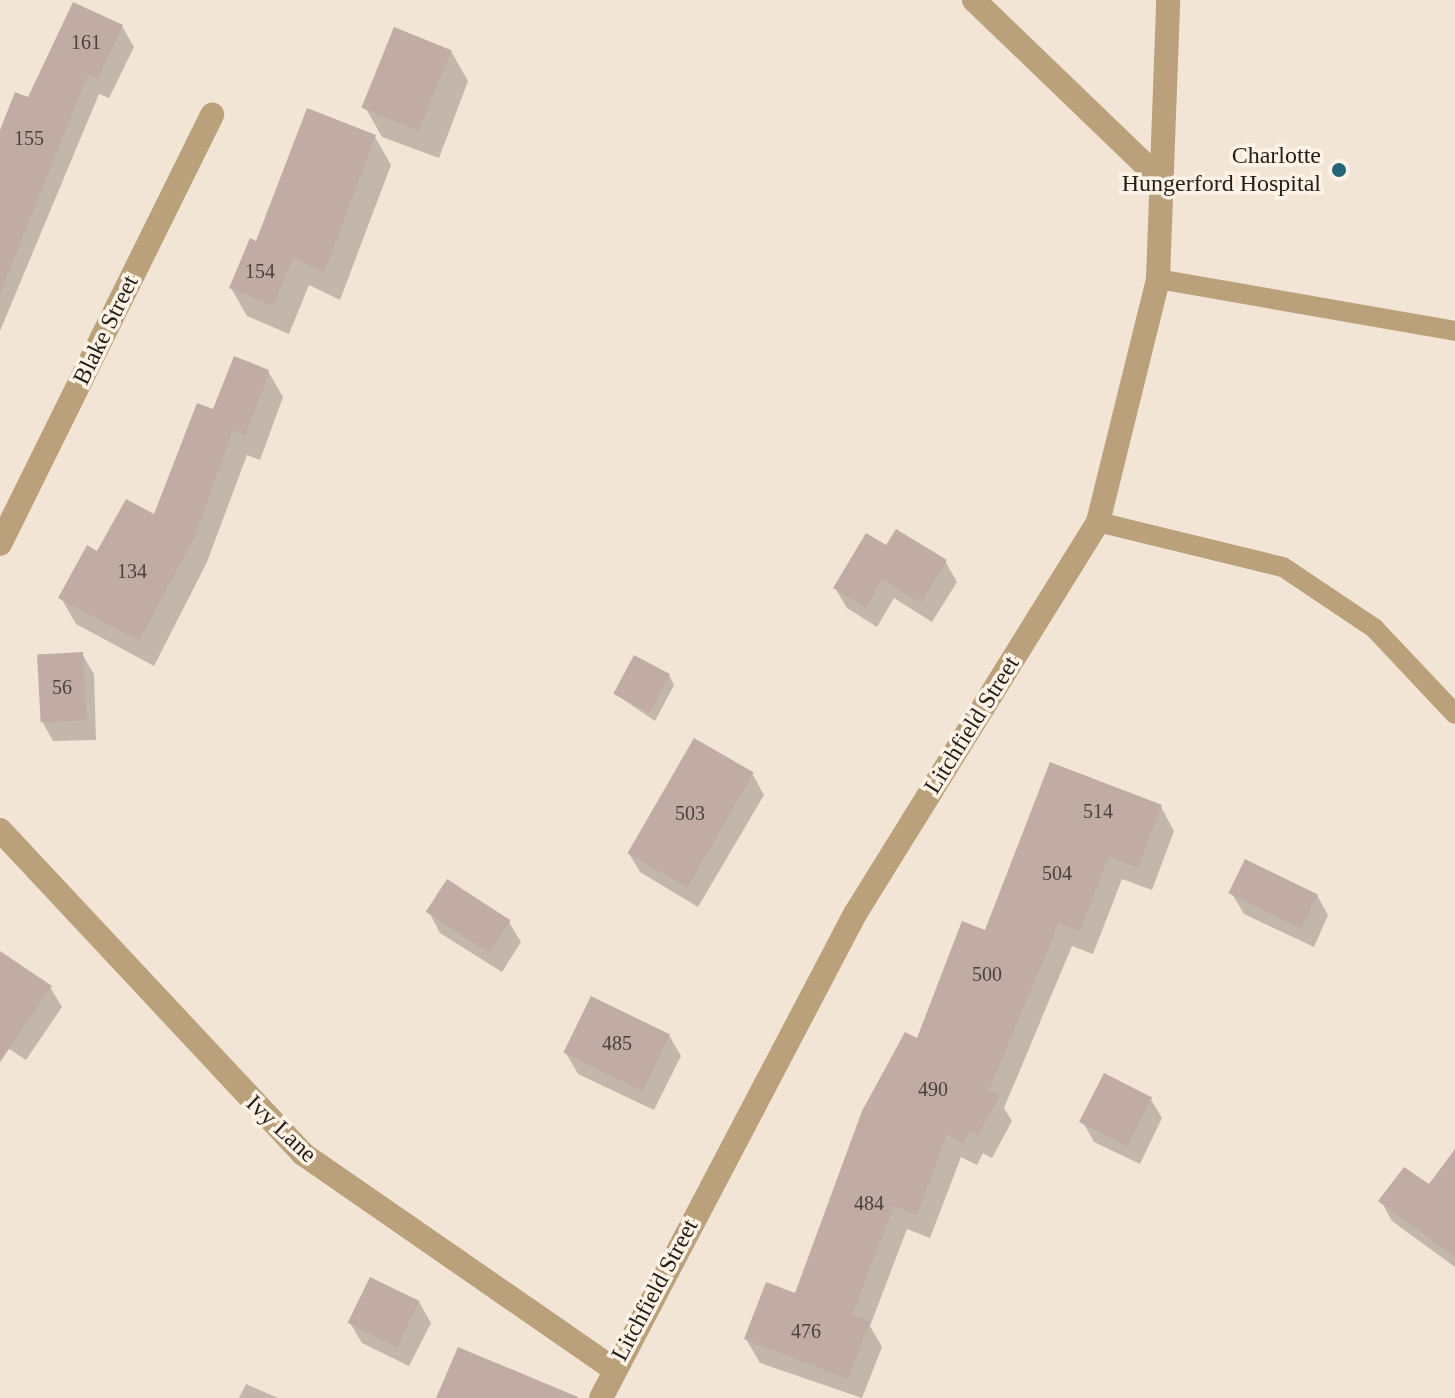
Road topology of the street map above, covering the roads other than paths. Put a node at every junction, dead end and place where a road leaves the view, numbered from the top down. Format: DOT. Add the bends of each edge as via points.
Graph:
graph roads {
  1 [pos="974,0"];
  2 [pos="1168,0"];
  3 [pos="212,115"];
  4 [pos="1161,180"];
  5 [pos="1158,279"];
  6 [pos="1455,331"];
  7 [pos="1098,522"];
  8 [pos="0,544"];
  9 [pos="1455,714"];
  10 [pos="0,830"];
  11 [pos="613,1369"];
  12 [pos="601,1398"];
  1 -- 4 [label="street"];
  2 -- 4 [label="street, Litchfield Street"];
  3 -- 8 [label="street, Blake Street"];
  4 -- 5 [label="street, Litchfield Street"];
  5 -- 6 [label="lane"];
  5 -- 7 [label="street, Litchfield Street"];
  7 -- 9 [label="lane" via="1283,567 1374,628"];
  7 -- 11 [label="street, Litchfield Street" via="855,914"];
  10 -- 11 [label="street, Ivy Lane" via="303,1154"];
  11 -- 12 [label="street, Litchfield Street"];
}
